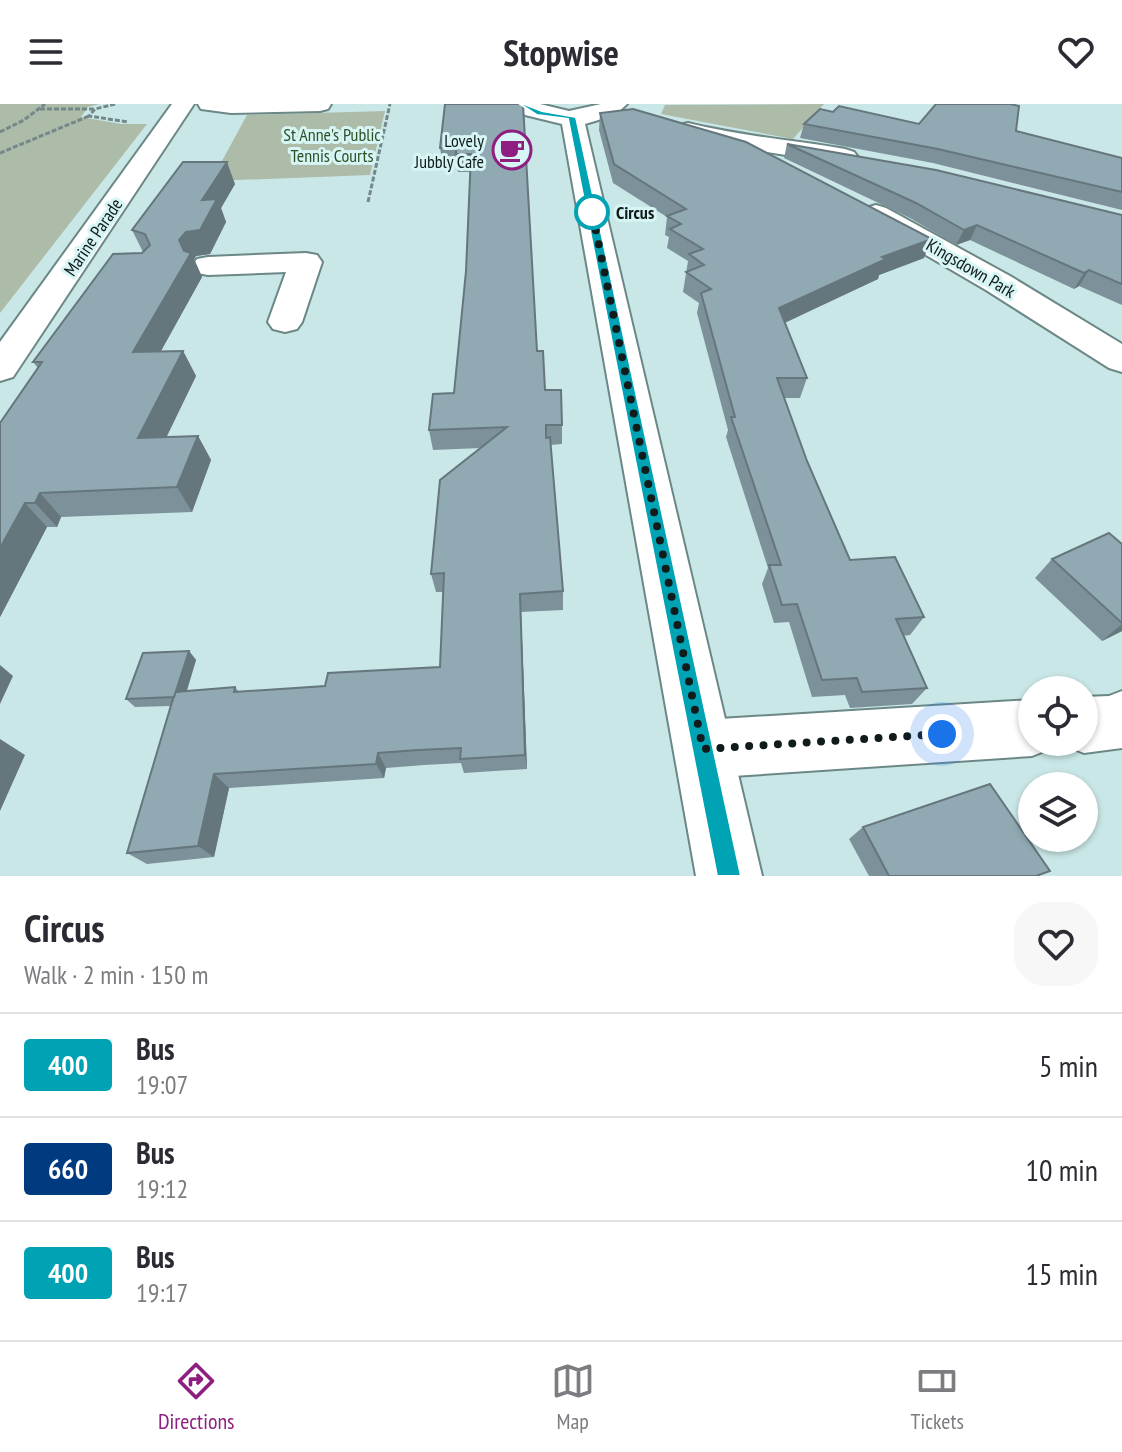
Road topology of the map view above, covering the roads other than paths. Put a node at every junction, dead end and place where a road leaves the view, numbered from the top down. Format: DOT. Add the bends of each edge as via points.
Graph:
graph roads {
  1 [pos="183,104"];
  2 [pos="209,104"];
  3 [pos="320,104"];
  4 [pos="524,104"];
  5 [pos="599,110"];
  6 [pos="639,117"];
  7 [pos="670,125"];
  8 [pos="731,141"];
  9 [pos="870,162"];
  10 [pos="804,177"];
  11 [pos="846,199"];
  12 [pos="208,266"];
  13 [pos="285,322"];
  14 [pos="1122,360"];
  15 [pos="0,369"];
  16 [pos="1018,729"];
  17 [pos="703,749"];
  18 [pos="729,876"];
  1 -- 15 [label="street, Marine Parade" via="86,269"];
  2 -- 3 [label="street"];
  4 -- 5 [label="street" via="540,113"];
  5 -- 6 [label="street"];
  5 -- 17 [label="street"];
  7 -- 8 [label="street"];
  8 -- 9 [label="street"];
  8 -- 10 [label="street"];
  11 -- 14 [label="street, Kingsdown Park" via="998,283"];
  12 -- 13 [label="street" via="306,262"];
  16 -- 17 [label="street"];
  17 -- 18 [label="street"];
}
